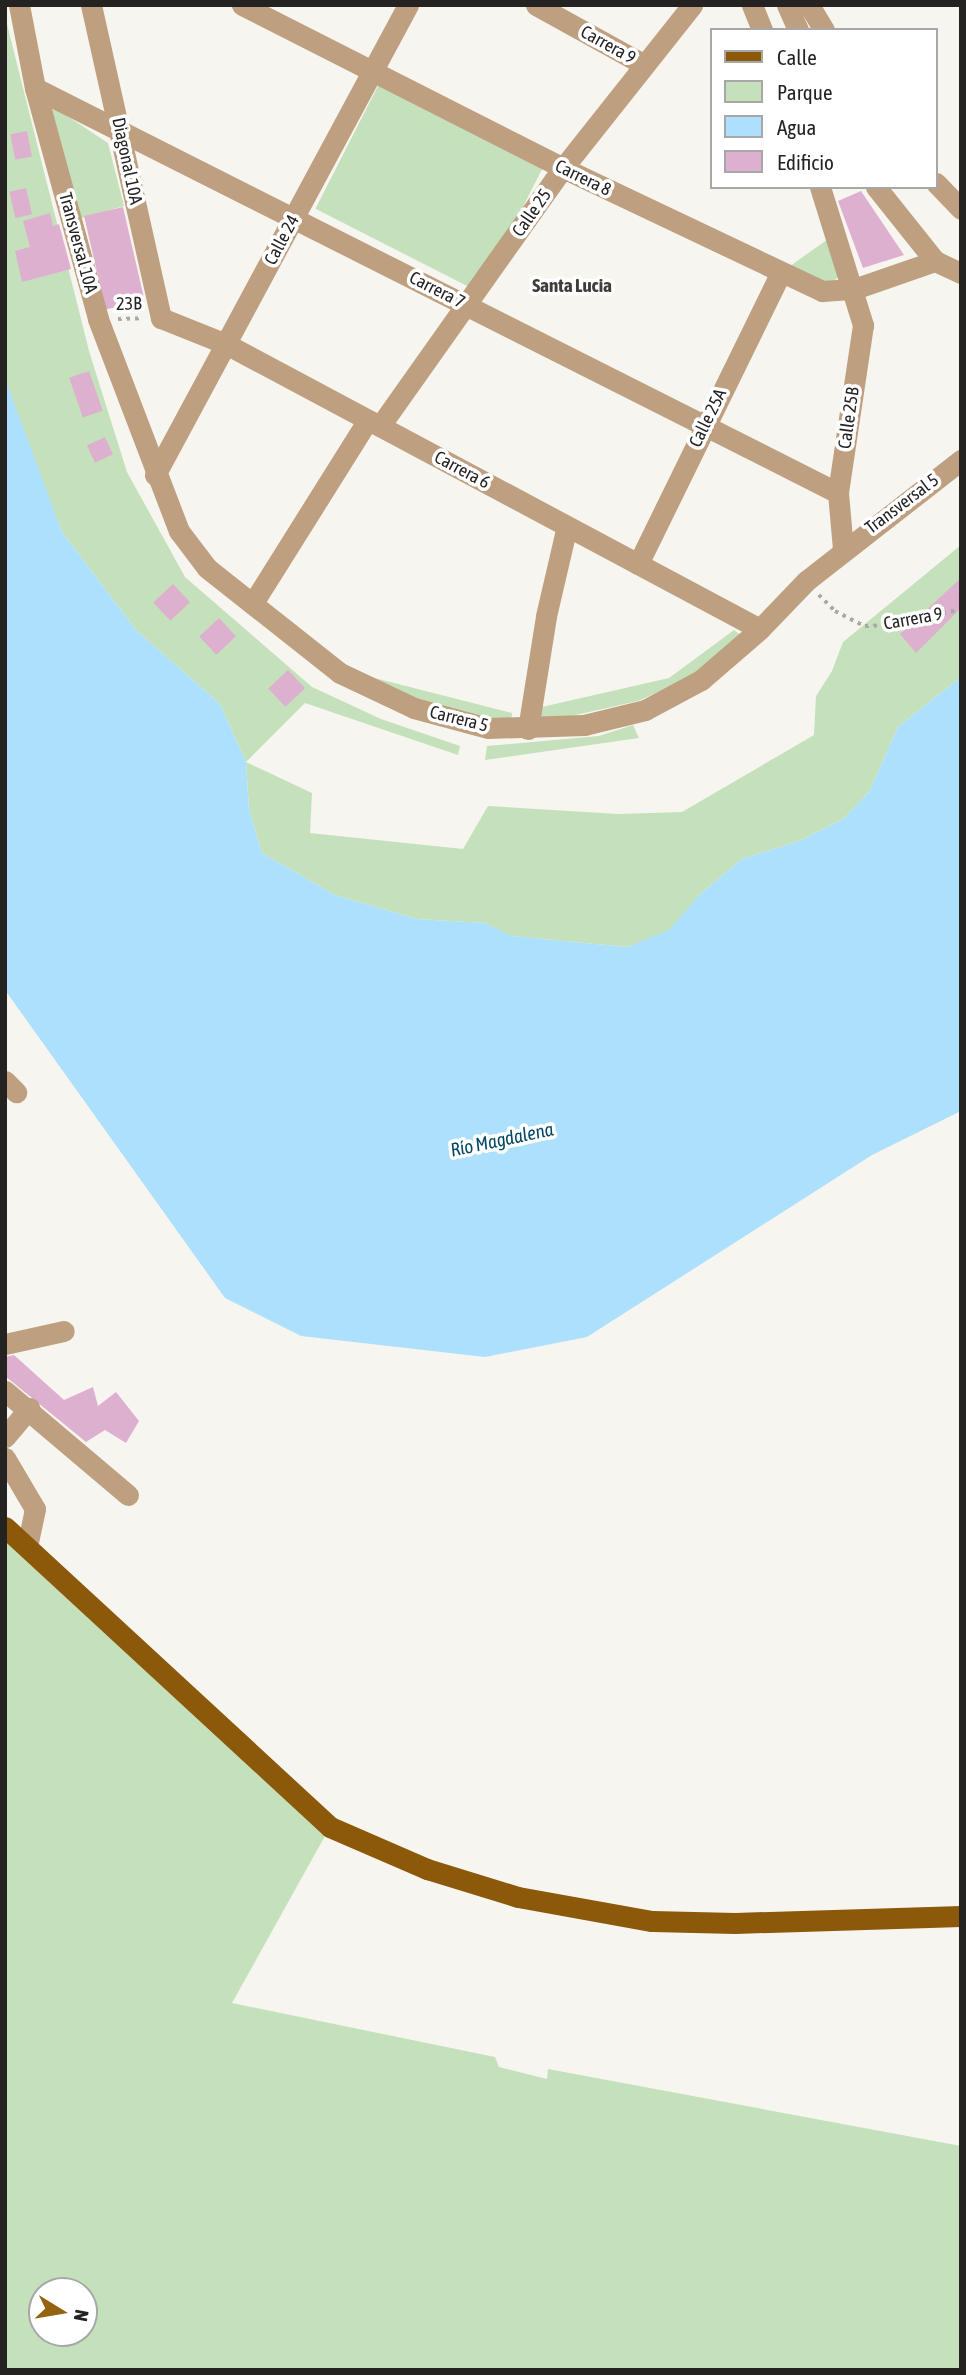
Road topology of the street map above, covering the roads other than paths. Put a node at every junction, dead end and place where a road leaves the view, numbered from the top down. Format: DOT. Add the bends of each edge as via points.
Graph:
graph roads {
  1 [pos="19,5"];
  2 [pos="91,5"];
  3 [pos="242,5"];
  4 [pos="408,5"];
  5 [pos="536,5"];
  6 [pos="692,5"];
  7 [pos="752,5"];
  8 [pos="787,5"];
  9 [pos="809,5"];
  10 [pos="761,28"];
  11 [pos="797,28"];
  12 [pos="823,28"];
  13 [pos="643,64"];
  14 [pos="369,70"];
  15 [pos="36,88"];
  16 [pos="120,130"];
  17 [pos="563,167"];
  18 [pos="938,185"];
  19 [pos="821,189"];
  20 [pos="878,189"];
  21 [pos="961,209"];
  22 [pos="294,218"];
  23 [pos="935,261"];
  24 [pos="780,274"];
  25 [pos="961,274"];
  26 [pos="854,289"];
  27 [pos="468,306"];
  28 [pos="161,318"];
  29 [pos="226,344"];
  30 [pos="374,423"];
  31 [pos="704,425"];
  32 [pos="961,460"];
  33 [pos="155,475"];
  34 [pos="838,493"];
  35 [pos="567,526"];
  36 [pos="843,549"];
  37 [pos="638,564"];
  38 [pos="253,603"];
  39 [pos="761,629"];
  40 [pos="528,729"];
  41 [pos="64,1331"];
  42 [pos="5,1344"];
  43 [pos="5,1391"];
  44 [pos="29,1408"];
  45 [pos="5,1437"];
  46 [pos="5,1458"];
  47 [pos="128,1495"];
  48 [pos="5,1527"];
  49 [pos="27,1546"];
  50 [pos="961,1916"];
  1 -- 15 [label="street, Transversal 10A"];
  2 -- 16 [label="street, Diagonal 10A"];
  3 -- 14 [label="street, Carrera 8"];
  4 -- 14 [label="street, Calle 24"];
  5 -- 13 [label="street, Carrera 9"];
  6 -- 13 [label="street, Calle 25"];
  7 -- 10 [label="street"];
  8 -- 11 [label="street"];
  9 -- 12 [label="street"];
  13 -- 17 [label="street, Calle 25"];
  14 -- 17 [label="street, Carrera 8"];
  14 -- 22 [label="street, Calle 24"];
  15 -- 16 [label="street, Carrera 7"];
  15 -- 33 [label="street, Transversal 10A" via="98,319"];
  16 -- 22 [label="street, Carrera 7"];
  16 -- 28 [label="street, Diagonal 10A"];
  17 -- 24 [label="street, Carrera 8"];
  17 -- 27 [label="street, Calle 25"];
  18 -- 21 [label="street"];
  19 -- 26 [label="street, Calle 25B"];
  20 -- 23 [label="street"];
  22 -- 27 [label="street, Carrera 7"];
  22 -- 29 [label="street, Calle 24"];
  23 -- 25 [label="street"];
  23 -- 26 [label="street, Carrera 8"];
  24 -- 26 [label="street, Carrera 8" via="822,291"];
  24 -- 31 [label="street, Calle 25A"];
  26 -- 34 [label="street, Calle 25B" via="863,325"];
  27 -- 30 [label="street, Calle 25"];
  27 -- 31 [label="street, Carrera 7"];
  28 -- 29 [label="street, Carrera 6"];
  29 -- 30 [label="street, Carrera 6"];
  29 -- 33 [label="street, Calle 24"];
  30 -- 35 [label="street, Carrera 6"];
  30 -- 38 [label="street, Calle 25"];
  31 -- 34 [label="street, Carrera 7"];
  31 -- 37 [label="street, Calle 25A"];
  32 -- 36 [label="street, Transversal 5"];
  33 -- 38 [label="street, Carrera 5" via="180,531 207,568"];
  34 -- 36 [label="street, Calle 25B"];
  35 -- 37 [label="street, Carrera 6"];
  35 -- 40 [label="street" via="546,616"];
  36 -- 39 [label="street, Carrera 5"];
  37 -- 39 [label="street, Carrera 6"];
  38 -- 40 [label="street, Carrera 5" via="340,673 414,708 488,728"];
  39 -- 40 [label="street, Carrera 5" via="701,680 645,710 584,725"];
  41 -- 42 [label="street"];
  43 -- 44 [label="street"];
  44 -- 45 [label="street"];
  44 -- 47 [label="street"];
  46 -- 49 [label="street" via="35,1509"];
  48 -- 49 [label="main road"];
  49 -- 50 [label="main road" via="330,1827 427,1868 518,1897 652,1920 735,1923"];
}
